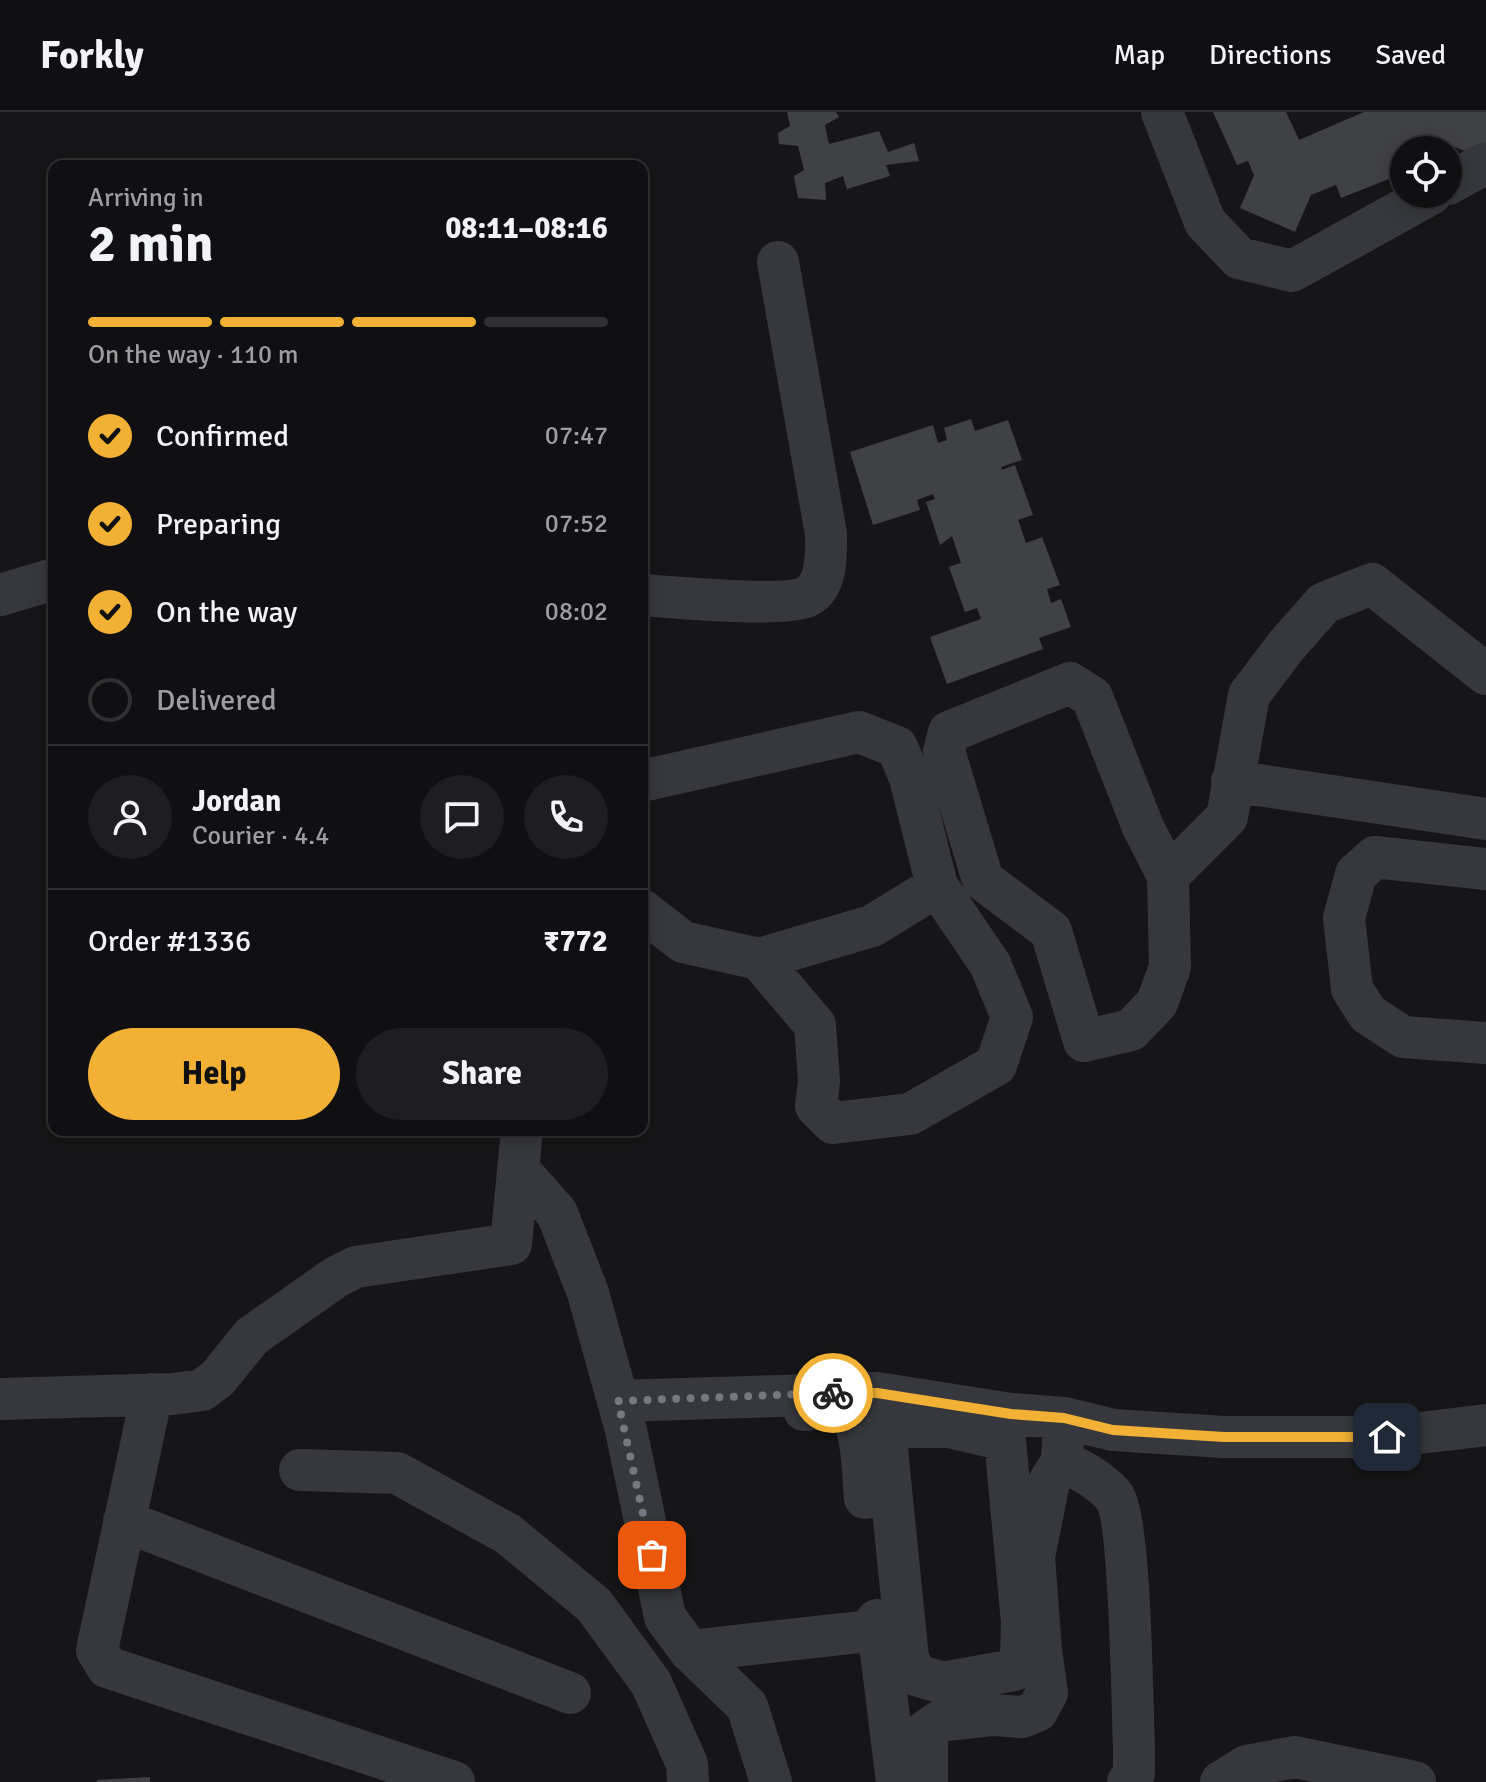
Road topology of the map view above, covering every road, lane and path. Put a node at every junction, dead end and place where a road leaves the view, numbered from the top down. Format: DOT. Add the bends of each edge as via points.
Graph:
graph roads {
  1 [pos="1162,112"];
  2 [pos="1486,163"];
  3 [pos="1462,176"];
  4 [pos="1406,208"];
  5 [pos="778,262"];
  6 [pos="48,581"];
  7 [pos="0,595"];
  8 [pos="648,595"];
  9 [pos="1486,674"];
  10 [pos="648,780"];
  11 [pos="1232,781"];
  12 [pos="1486,819"];
  13 [pos="1486,869"];
  14 [pos="1168,876"];
  15 [pos="937,886"];
  16 [pos="648,915"];
  17 [pos="759,959"];
  18 [pos="1486,1043"];
  19 [pos="520,1150"];
  20 [pos="152,1394"];
  21 [pos="0,1399"];
  22 [pos="891,1411"];
  23 [pos="622,1415"];
  24 [pos="1064,1418"];
  25 [pos="1486,1425"];
  26 [pos="1062,1461"];
  27 [pos="300,1470"];
  28 [pos="124,1521"];
  29 [pos="878,1630"];
  30 [pos="690,1651"];
  31 [pos="570,1693"];
  32 [pos="1224,1781"];
  33 [pos="454,1782"];
  34 [pos="688,1782"];
  35 [pos="771,1782"];
  36 [pos="897,1782"];
  37 [pos="927,1782"];
  38 [pos="1128,1782"];
  39 [pos="1415,1782"];
  1 -- 4 [label="street" via="1205,222 1239,258 1292,271"];
  2 -- 3 [label="street"];
  5 -- 8 [label="street" via="826,534 820,585 809,596 789,601"];
  6 -- 7 [label="street"];
  9 -- 11 [label="street" via="1372,584 1324,603 1249,695"];
  10 -- 15 [label="street" via="859,732 897,747"];
  11 -- 12 [label="street"];
  11 -- 14 [label="street" via="1227,817"];
  13 -- 18 [label="street" via="1375,857 1356,874 1344,918 1352,989 1368,1014 1403,1037"];
  14 -- 14 [label="street" via="1092,697 1070,683 949,732 944,751 983,880 1051,931 1084,1041 1131,1030 1157,1003 1170,967"];
  15 -- 17 [label="street" via="872,926"];
  15 -- 17 [label="street" via="990,964 1012,1017 996,1065 910,1114 833,1123 816,1106 815,1025"];
  16 -- 17 [label="street" via="683,942"];
  19 -- 20 [label="street" via="511,1244 356,1267 252,1336 202,1390"];
  19 -- 23 [label="street" via="557,1213 588,1293"];
  20 -- 21 [label="street"];
  20 -- 28 [label="street"];
  22 -- 22 [label="street" via="887,1450 908,1658 916,1675 943,1683 1014,1670 1021,1655 1022,1622 1005,1440"];
  22 -- 23 [label="street" via="877,1393"];
  22 -- 24 [label="street"];
  23 -- 29 [label="street" via="832,1409 848,1413 857,1426"];
  23 -- 30 [label="street" via="665,1617"];
  24 -- 25 [label="street" via="1113,1430 1224,1437 1387,1437"];
  24 -- 26 [label="street"];
  26 -- 37 [label="street" via="1049,1482 1034,1557 1047,1693 1037,1711 1022,1717 940,1721 927,1730"];
  26 -- 38 [label="street" via="1115,1497 1125,1534 1134,1747 1134,1773"];
  27 -- 34 [label="street" via="397,1473 508,1534 594,1605 651,1683 687,1764"];
  28 -- 31 [label="street"];
  28 -- 33 [label="street" via="97,1650 107,1667"];
  29 -- 30 [label="street"];
  29 -- 36 [label="street"];
  30 -- 35 [label="street" via="747,1706"];
  32 -- 39 [label="street" via="1247,1766 1295,1757"];
}
